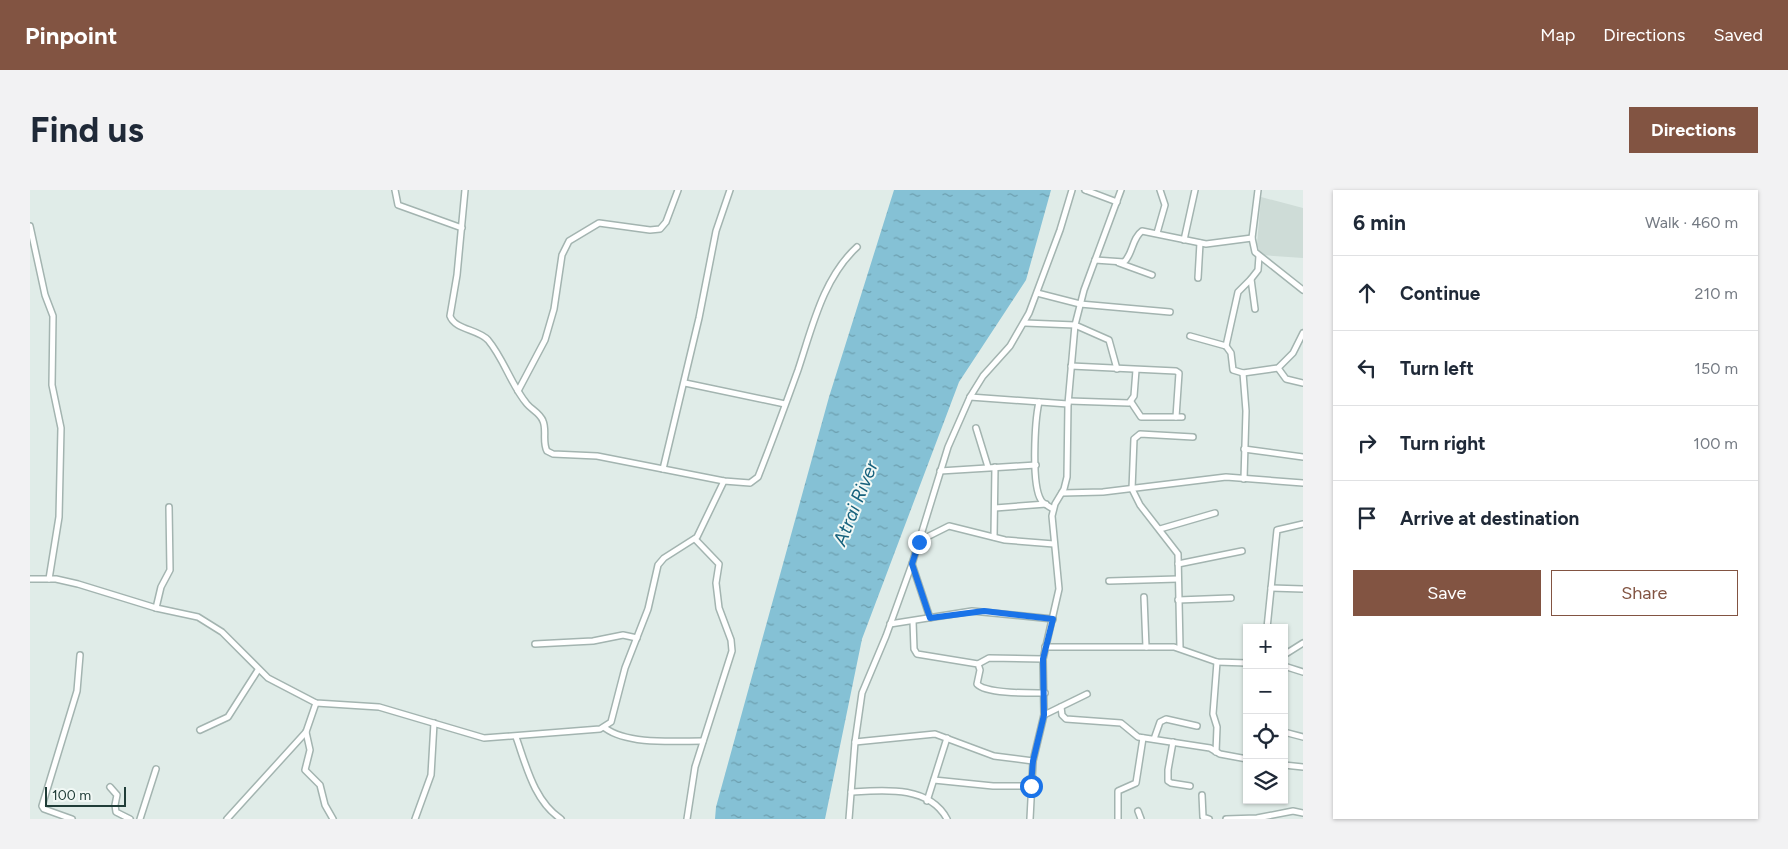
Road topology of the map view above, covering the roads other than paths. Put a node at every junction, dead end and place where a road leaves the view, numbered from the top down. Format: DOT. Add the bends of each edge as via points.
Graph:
graph roads {
  1 [pos="395,190"];
  2 [pos="465,190"];
  3 [pos="678,190"];
  4 [pos="730,190"];
  5 [pos="1072,190"];
  6 [pos="1085,190"];
  7 [pos="1121,190"];
  8 [pos="1160,190"];
  9 [pos="1195,190"];
  10 [pos="1258,190"];
  11 [pos="1117,202"];
  12 [pos="30,226"];
  13 [pos="462,228"];
  14 [pos="1157,233"];
  15 [pos="1252,238"];
  16 [pos="1184,240"];
  17 [pos="1200,243"];
  18 [pos="856,247"];
  19 [pos="1259,256"];
  20 [pos="1095,260"];
  21 [pos="1118,262"];
  22 [pos="1152,275"];
  23 [pos="1198,278"];
  24 [pos="1251,279"];
  25 [pos="1303,290"];
  26 [pos="1037,293"];
  27 [pos="1080,304"];
  28 [pos="1255,309"];
  29 [pos="1170,312"];
  30 [pos="1025,323"];
  31 [pos="1075,325"];
  32 [pos="1303,333"];
  33 [pos="1190,336"];
  34 [pos="1226,346"];
  35 [pos="1072,366"];
  36 [pos="1278,368"];
  37 [pos="1117,369"];
  38 [pos="1136,370"];
  39 [pos="1243,373"];
  40 [pos="685,383"];
  41 [pos="1303,383"];
  42 [pos="518,390"];
  43 [pos="970,397"];
  44 [pos="1039,402"];
  45 [pos="1068,402"];
  46 [pos="1131,402"];
  47 [pos="785,404"];
  48 [pos="976,428"];
  49 [pos="1194,437"];
  50 [pos="1244,449"];
  51 [pos="1303,457"];
  52 [pos="1036,464"];
  53 [pos="988,467"];
  54 [pos="995,467"];
  55 [pos="663,469"];
  56 [pos="940,471"];
  57 [pos="1244,478"];
  58 [pos="724,481"];
  59 [pos="1303,484"];
  60 [pos="1132,489"];
  61 [pos="1062,493"];
  62 [pos="1046,504"];
  63 [pos="169,507"];
  64 [pos="995,508"];
  65 [pos="1053,509"];
  66 [pos="1215,513"];
  67 [pos="1303,524"];
  68 [pos="1160,529"];
  69 [pos="994,537"];
  70 [pos="695,539"];
  71 [pos="919,542"];
  72 [pos="1054,544"];
  73 [pos="1242,551"];
  74 [pos="912,564"];
  75 [pos="1178,564"];
  76 [pos="30,579"];
  77 [pos="49,579"];
  78 [pos="1178,579"];
  79 [pos="1109,581"];
  80 [pos="1271,588"];
  81 [pos="1303,589"];
  82 [pos="1144,597"];
  83 [pos="1231,598"];
  84 [pos="1178,600"];
  85 [pos="156,608"];
  86 [pos="930,618"];
  87 [pos="1053,619"];
  88 [pos="913,621"];
  89 [pos="890,624"];
  90 [pos="1267,624"];
  91 [pos="637,638"];
  92 [pos="1303,643"];
  93 [pos="535,644"];
  94 [pos="1045,647"];
  95 [pos="1146,647"];
  96 [pos="1180,648"];
  97 [pos="1288,652"];
  98 [pos="80,655"];
  99 [pos="1043,659"];
  100 [pos="1217,662"];
  101 [pos="1243,663"];
  102 [pos="978,664"];
  103 [pos="1288,667"];
  104 [pos="258,670"];
  105 [pos="1303,672"];
  106 [pos="1045,693"];
  107 [pos="1087,694"];
  108 [pos="316,703"];
  109 [pos="1061,707"];
  110 [pos="1044,715"];
  111 [pos="434,723"];
  112 [pos="1197,726"];
  113 [pos="604,728"];
  114 [pos="200,730"];
  115 [pos="306,732"];
  116 [pos="1288,733"];
  117 [pos="516,737"];
  118 [pos="1303,737"];
  119 [pos="947,738"];
  120 [pos="1143,738"];
  121 [pos="1154,739"];
  122 [pos="703,741"];
  123 [pos="855,742"];
  124 [pos="1173,742"];
  125 [pos="1216,752"];
  126 [pos="1243,758"];
  127 [pos="1033,761"];
  128 [pos="1288,766"];
  129 [pos="1303,768"];
  130 [pos="156,770"];
  131 [pos="934,780"];
  132 [pos="1031,786"];
  133 [pos="1190,786"];
  134 [pos="110,787"];
  135 [pos="851,792"];
  136 [pos="1202,795"];
  137 [pos="927,801"];
  138 [pos="1138,811"];
  139 [pos="1303,813"];
  140 [pos="556,817"];
  141 [pos="1202,818"];
  142 [pos="72,819"];
  143 [pos="130,819"];
  144 [pos="140,819"];
  145 [pos="226,819"];
  146 [pos="333,819"];
  147 [pos="414,819"];
  148 [pos="561,819"];
  149 [pos="687,819"];
  150 [pos="849,819"];
  151 [pos="947,819"];
  152 [pos="1030,819"];
  153 [pos="1118,819"];
  154 [pos="1141,819"];
  155 [pos="1209,819"];
  156 [pos="1226,819"];
  1 -- 13 [label="street" via="398,205"];
  2 -- 13 [label="street"];
  3 -- 42 [label="street" via="666,222 660,229 599,223 569,241 562,255 554,309 545,340"];
  4 -- 40 [label="street" via="716,232"];
  5 -- 26 [label="street"];
  6 -- 11 [label="street"];
  7 -- 11 [label="street"];
  8 -- 14 [label="street" via="1165,205"];
  9 -- 16 [label="street"];
  10 -- 15 [label="street"];
  11 -- 20 [label="street"];
  12 -- 77 [label="street" via="45,296 53,316 52,385 61,428 59,518"];
  13 -- 42 [label="street" via="450,316 454,323 476,331 488,340"];
  14 -- 16 [label="street"];
  14 -- 21 [label="street" via="1140,232 1128,258"];
  15 -- 17 [label="street"];
  15 -- 19 [label="street"];
  16 -- 17 [label="street"];
  17 -- 23 [label="street"];
  18 -- 47 [label="street" via="832,280"];
  19 -- 24 [label="street" via="1258,270"];
  19 -- 25 [label="street"];
  20 -- 21 [label="street"];
  20 -- 27 [label="street"];
  21 -- 22 [label="street"];
  24 -- 28 [label="street"];
  24 -- 34 [label="street" via="1238,292"];
  26 -- 27 [label="street"];
  26 -- 30 [label="street"];
  27 -- 29 [label="street"];
  27 -- 31 [label="street"];
  30 -- 31 [label="street"];
  30 -- 43 [label="street"];
  31 -- 35 [label="street"];
  31 -- 37 [label="street" via="1109,340"];
  32 -- 36 [label="street" via="1287,362"];
  33 -- 34 [label="street"];
  34 -- 39 [label="street" via="1231,353 1233,370"];
  35 -- 37 [label="street"];
  35 -- 45 [label="street"];
  36 -- 39 [label="street"];
  36 -- 41 [label="street" via="1286,379"];
  37 -- 38 [label="street"];
  38 -- 46 [label="street"];
  38 -- 46 [label="street" via="1176,370 1179,373 1180,417 1141,417"];
  39 -- 50 [label="street"];
  40 -- 47 [label="street"];
  40 -- 55 [label="street"];
  42 -- 55 [label="street" via="530,408 541,417 546,449 550,453 597,456"];
  43 -- 44 [label="street"];
  43 -- 56 [label="street"];
  44 -- 45 [label="street"];
  44 -- 52 [label="street" via="1035,423"];
  45 -- 46 [label="street"];
  45 -- 61 [label="street" via="1067,477"];
  47 -- 58 [label="street" via="756,481"];
  48 -- 53 [label="street"];
  49 -- 60 [label="street" via="1136,435"];
  50 -- 51 [label="street"];
  50 -- 57 [label="street"];
  52 -- 54 [label="street"];
  52 -- 62 [label="street" via="1038,491"];
  53 -- 54 [label="street"];
  53 -- 56 [label="street"];
  54 -- 64 [label="street"];
  55 -- 58 [label="street"];
  56 -- 71 [label="street"];
  57 -- 59 [label="street"];
  57 -- 60 [label="street" via="1226,477"];
  58 -- 70 [label="street"];
  60 -- 61 [label="street"];
  60 -- 68 [label="street" via="1140,505"];
  61 -- 65 [label="street"];
  62 -- 64 [label="street"];
  62 -- 65 [label="street"];
  63 -- 85 [label="street" via="170,570"];
  64 -- 69 [label="street"];
  65 -- 72 [label="street"];
  66 -- 68 [label="street"];
  67 -- 80 [label="street" via="1277,530"];
  68 -- 75 [label="street" via="1176,549"];
  69 -- 71 [label="street" via="949,526"];
  69 -- 72 [label="street"];
  70 -- 91 [label="street" via="658,565"];
  70 -- 122 [label="street" via="718,564 719,608 732,647"];
  71 -- 74 [label="street"];
  72 -- 87 [label="street" via="1059,590"];
  73 -- 75 [label="street"];
  74 -- 86 [label="street"];
  74 -- 89 [label="street"];
  75 -- 78 [label="street"];
  76 -- 77 [label="street"];
  77 -- 85 [label="street" via="78,584"];
  78 -- 79 [label="street"];
  78 -- 84 [label="street"];
  80 -- 81 [label="street"];
  80 -- 90 [label="street"];
  82 -- 95 [label="street"];
  83 -- 84 [label="street"];
  84 -- 96 [label="street"];
  85 -- 104 [label="street" via="206,621 222,632"];
  86 -- 87 [label="street" via="984,611"];
  86 -- 88 [label="street"];
  87 -- 94 [label="street"];
  88 -- 89 [label="street"];
  88 -- 102 [label="street" via="917,654"];
  89 -- 123 [label="street" via="862,693"];
  91 -- 93 [label="street" via="623,635 592,641"];
  91 -- 113 [label="street" via="625,668 611,722"];
  92 -- 97 [label="street"];
  94 -- 95 [label="street"];
  94 -- 99 [label="street"];
  95 -- 96 [label="street"];
  96 -- 100 [label="street"];
  98 -- 142 [label="street" via="77,691 42,806"];
  99 -- 102 [label="street" via="990,658"];
  99 -- 106 [label="street"];
  100 -- 101 [label="street"];
  100 -- 125 [label="street" via="1213,714"];
  102 -- 106 [label="street" via="977,684 980,687"];
  103 -- 105 [label="street"];
  104 -- 108 [label="street"];
  104 -- 114 [label="street" via="228,717"];
  106 -- 110 [label="street"];
  107 -- 109 [label="street"];
  108 -- 111 [label="street" via="379,707"];
  108 -- 115 [label="street"];
  109 -- 110 [label="street"];
  109 -- 120 [label="street" via="1066,719 1121,723 1135,736"];
  110 -- 127 [label="street"];
  111 -- 117 [label="street" via="484,738"];
  111 -- 147 [label="street" via="431,775"];
  112 -- 121 [label="street" via="1166,719 1160,722"];
  113 -- 117 [label="street"];
  113 -- 122 [label="street" via="627,737"];
  115 -- 145 [label="street"];
  115 -- 146 [label="street" via="310,750 305,770 320,785"];
  116 -- 118 [label="street"];
  117 -- 140 [label="street" via="537,792"];
  119 -- 123 [label="street" via="928,733"];
  119 -- 127 [label="street" via="994,756"];
  119 -- 131 [label="street"];
  120 -- 121 [label="street"];
  120 -- 153 [label="street" via="1136,783 1117,792"];
  121 -- 124 [label="street"];
  122 -- 149 [label="street" via="692,781"];
  123 -- 135 [label="street"];
  124 -- 125 [label="street" via="1210,748"];
  124 -- 133 [label="street" via="1168,781"];
  125 -- 126 [label="street"];
  127 -- 132 [label="street"];
  128 -- 129 [label="street"];
  130 -- 144 [label="street"];
  131 -- 132 [label="street"];
  131 -- 137 [label="street"];
  132 -- 152 [label="street"];
  134 -- 143 [label="street" via="117,795 116,812"];
  135 -- 137 [label="street" via="900,791"];
  135 -- 150 [label="street"];
  136 -- 141 [label="street"];
  137 -- 151 [label="street" via="939,808"];
  138 -- 154 [label="street"];
  139 -- 156 [label="street" via="1293,811 1257,818"];
  140 -- 148 [label="street"];
  141 -- 155 [label="street"];
}
